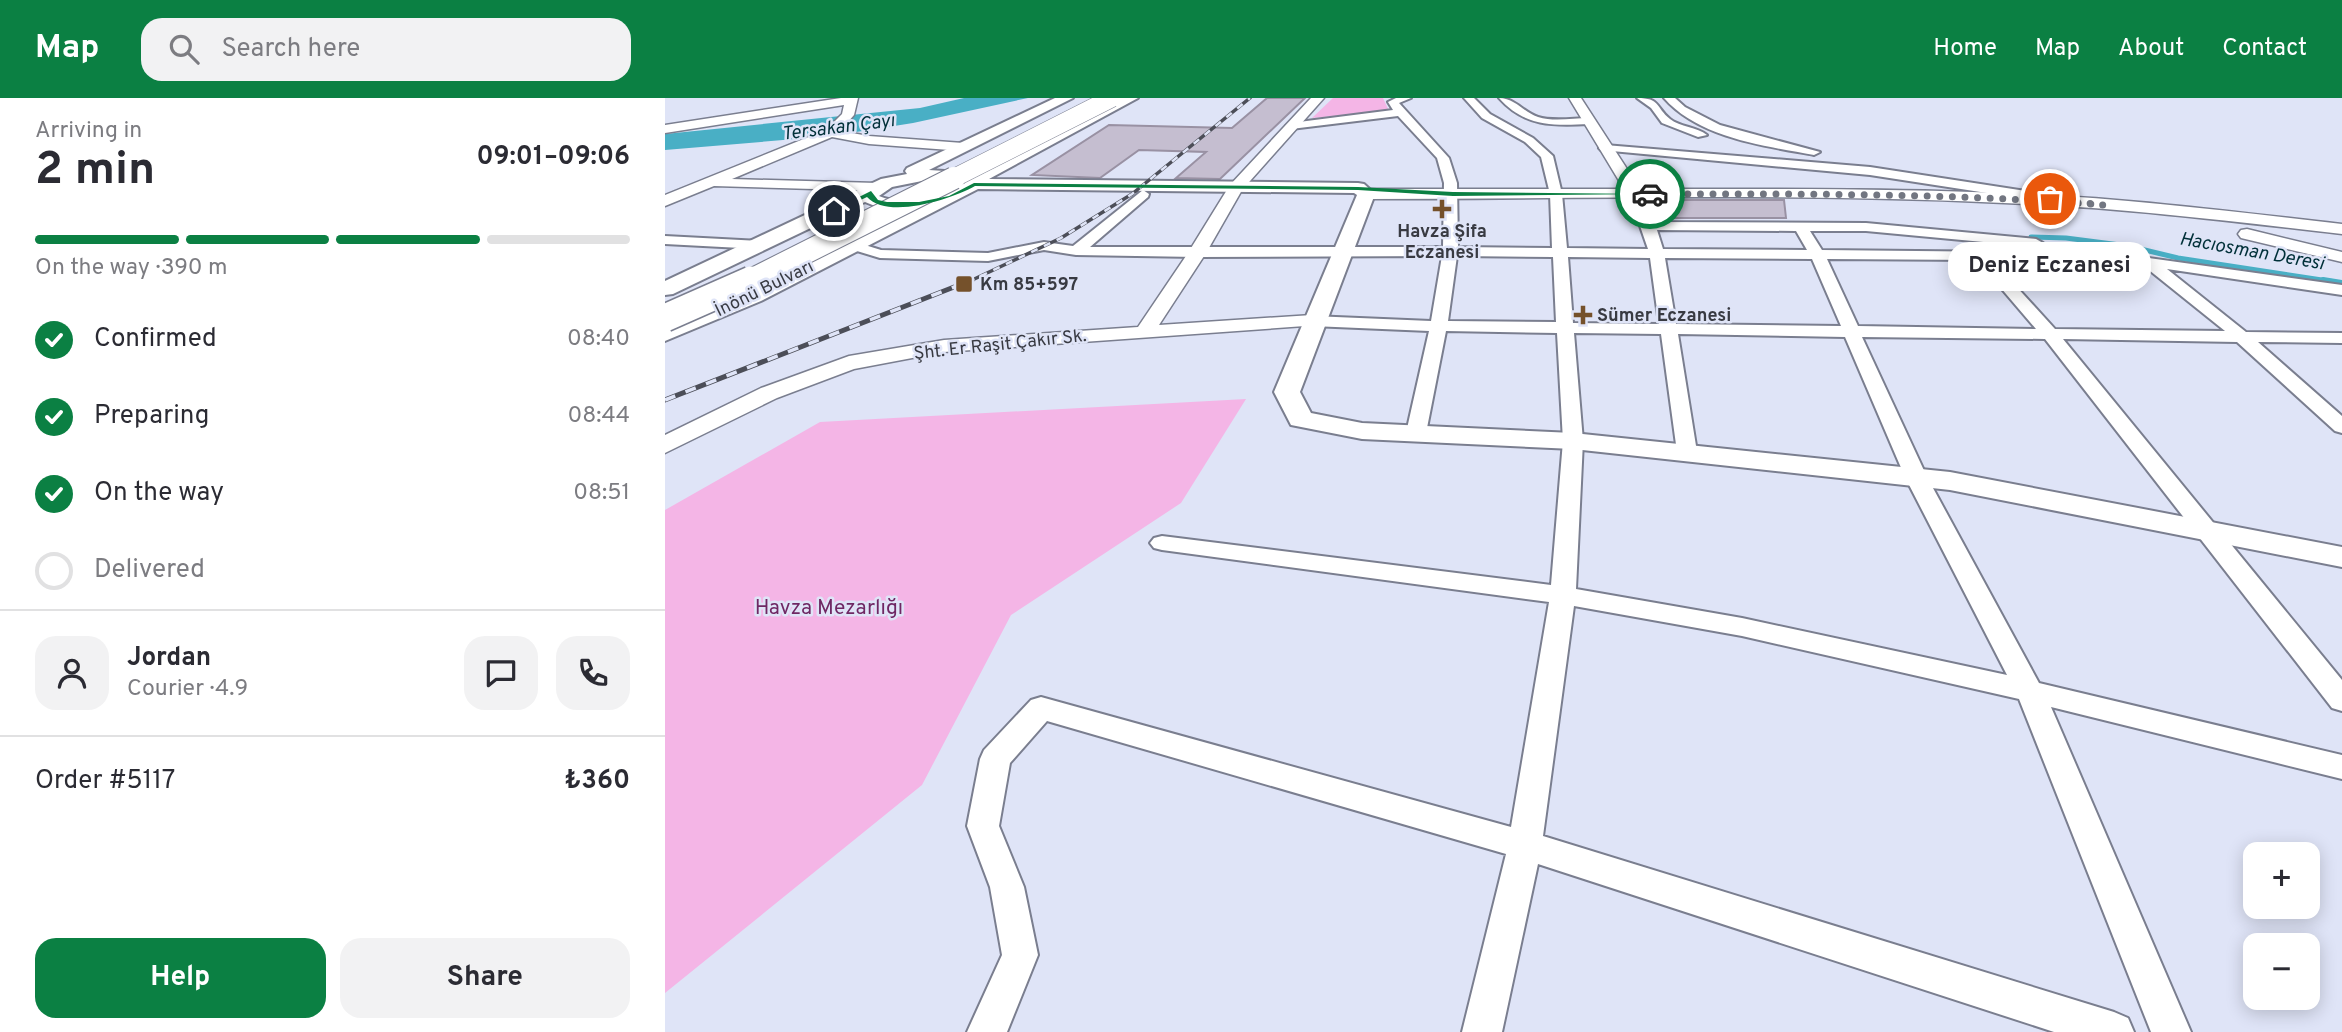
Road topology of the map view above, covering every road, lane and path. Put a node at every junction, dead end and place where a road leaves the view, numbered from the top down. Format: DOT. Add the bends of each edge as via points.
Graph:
graph roads {
  1 [pos="1066,98"];
  2 [pos="1089,98"];
  3 [pos="1112,98"];
  4 [pos="1131,98"];
  5 [pos="1318,98"];
  6 [pos="1406,98"];
  7 [pos="1469,98"];
  8 [pos="1504,98"];
  9 [pos="1575,98"];
  10 [pos="1642,98"];
  11 [pos="1669,98"];
  12 [pos="851,99"];
  13 [pos="1402,112"];
  14 [pos="1589,121"];
  15 [pos="1291,126"];
  16 [pos="665,129"];
  17 [pos="831,133"];
  18 [pos="1769,142"];
  19 [pos="963,147"];
  20 [pos="1605,148"];
  21 [pos="1824,153"];
  22 [pos="1837,155"];
  23 [pos="1870,171"];
  24 [pos="676,181"];
  25 [pos="707,183"];
  26 [pos="974,183"];
  27 [pos="878,188"];
  28 [pos="1233,191"];
  29 [pos="1362,191"];
  30 [pos="1143,194"];
  31 [pos="1453,194"];
  32 [pos="1556,194"];
  33 [pos="1635,194"];
  34 [pos="944,199"];
  35 [pos="665,201"];
  36 [pos="2103,205"];
  37 [pos="1798,225"];
  38 [pos="1649,226"];
  39 [pos="2342,229"];
  40 [pos="665,240"];
  41 [pos="760,245"];
  42 [pos="852,245"];
  43 [pos="1076,250"];
  44 [pos="1344,251"];
  45 [pos="1451,252"];
  46 [pos="1197,253"];
  47 [pos="1559,253"];
  48 [pos="1657,254"];
  49 [pos="1818,256"];
  50 [pos="1982,257"];
  51 [pos="2342,257"];
  52 [pos="2147,261"];
  53 [pos="2234,274"];
  54 [pos="665,289"];
  55 [pos="2342,290"];
  56 [pos="665,303"];
  57 [pos="665,318"];
  58 [pos="1312,321"];
  59 [pos="1436,326"];
  60 [pos="1565,326"];
  61 [pos="1668,327"];
  62 [pos="1852,330"];
  63 [pos="1145,331"];
  64 [pos="2049,333"];
  65 [pos="665,334"];
  66 [pos="2240,335"];
  67 [pos="2342,338"];
  68 [pos="2342,427"];
  69 [pos="1416,433"];
  70 [pos="1573,441"];
  71 [pos="665,445"];
  72 [pos="1687,452"];
  73 [pos="1916,477"];
  74 [pos="2208,531"];
  75 [pos="1162,542"];
  76 [pos="2342,557"];
  77 [pos="1563,594"];
  78 [pos="2030,692"];
  79 [pos="2342,700"];
  80 [pos="2342,767"];
  81 [pos="1525,845"];
  82 [pos="987,1032"];
  83 [pos="1482,1032"];
  84 [pos="2114,1032"];
  85 [pos="2171,1032"];
  1 -- 19 [label="main road, İnönü Bulvarı"];
  2 -- 56 [label="highway" via="929,180"];
  3 -- 57 [label="highway, bridge" via="754,279"];
  4 -- 26 [label="main road"];
  5 -- 15 [label="street"];
  6 -- 13 [label="street" via="1394,102"];
  7 -- 32 [label="street" via="1486,116 1548,156"];
  8 -- 14 [label="street" via="1536,122"];
  9 -- 14 [label="street"];
  10 -- 18 [label="street" via="1667,121 1693,132"];
  11 -- 18 [label="street" via="1685,113"];
  12 -- 16 [label="street"];
  12 -- 17 [label="street" via="848,115"];
  13 -- 15 [label="street"];
  13 -- 31 [label="street" via="1442,158"];
  14 -- 20 [label="street"];
  15 -- 28 [label="street"];
  17 -- 19 [label="street"];
  17 -- 25 [label="street"];
  18 -- 21 [label="street"];
  19 -- 27 [label="main road, İnönü Bulvarı"];
  20 -- 23 [label="street"];
  20 -- 33 [label="street"];
  22 -- 23 [label="street" via="1869,163"];
  23 -- 36 [label="street"];
  24 -- 25 [label="street"];
  25 -- 27 [label="street"];
  25 -- 35 [label="street"];
  26 -- 27 [label="main road" via="960,175 932,174"];
  26 -- 28 [label="main road"];
  26 -- 34 [label="main road, İnönü Bulvarı"];
  27 -- 34 [label="main road" via="870,198 887,204"];
  27 -- 41 [label="main road, İnönü Bulvarı"];
  28 -- 29 [label="main road"];
  28 -- 30 [label="main road"];
  28 -- 46 [label="street"];
  29 -- 31 [label="street"];
  29 -- 44 [label="main road"];
  30 -- 34 [label="main road" via="990,193"];
  30 -- 43 [label="street"];
  31 -- 32 [label="street"];
  31 -- 45 [label="street"];
  32 -- 33 [label="street"];
  32 -- 47 [label="street"];
  33 -- 36 [label="street" via="1881,194"];
  33 -- 38 [label="street"];
  34 -- 42 [label="main road, İnönü Bulvarı"];
  36 -- 39 [label="street"];
  36 -- 51 [label="street"];
  37 -- 38 [label="street"];
  37 -- 49 [label="street"];
  37 -- 53 [label="street" via="2122,250"];
  38 -- 48 [label="street"];
  40 -- 41 [label="street"];
  41 -- 54 [label="main road, İnönü Bulvarı"];
  42 -- 43 [label="street" via="880,254 988,257 1044,246"];
  42 -- 65 [label="main road, İnönü Bulvarı" via="753,296"];
  43 -- 46 [label="street"];
  44 -- 45 [label="street"];
  44 -- 46 [label="street"];
  44 -- 58 [label="main road"];
  45 -- 47 [label="street"];
  45 -- 59 [label="street"];
  46 -- 63 [label="street"];
  47 -- 48 [label="street"];
  47 -- 60 [label="street"];
  48 -- 49 [label="street"];
  48 -- 61 [label="street"];
  49 -- 50 [label="street"];
  49 -- 62 [label="street"];
  50 -- 52 [label="street"];
  50 -- 64 [label="street"];
  52 -- 53 [label="street"];
  52 -- 66 [label="street"];
  53 -- 55 [label="street"];
  58 -- 59 [label="street"];
  58 -- 63 [label="street, Şht. Er Raşit Çakır Sk."];
  58 -- 69 [label="main road" via="1287,392 1301,419 1362,431"];
  59 -- 60 [label="street"];
  59 -- 69 [label="street"];
  60 -- 61 [label="street"];
  60 -- 70 [label="street"];
  61 -- 62 [label="street"];
  61 -- 72 [label="street"];
  62 -- 64 [label="street"];
  62 -- 73 [label="street"];
  63 -- 71 [label="street, Şht. Er Raşit Çakır Sk." via="944,346 849,363 769,393"];
  64 -- 66 [label="street"];
  64 -- 74 [label="street"];
  66 -- 67 [label="street"];
  66 -- 68 [label="street"];
  69 -- 70 [label="main road"];
  70 -- 72 [label="main road"];
  70 -- 77 [label="street"];
  72 -- 73 [label="main road"];
  73 -- 74 [label="main road"];
  73 -- 78 [label="street"];
  74 -- 76 [label="main road"];
  74 -- 79 [label="street"];
  75 -- 77 [label="street"];
  77 -- 78 [label="street" via="1742,627"];
  77 -- 81 [label="street"];
  78 -- 80 [label="street"];
  78 -- 85 [label="street"];
  81 -- 82 [label="street" via="1041,708 995,759 983,826 1007,887 1020,955"];
  81 -- 83 [label="street"];
  81 -- 84 [label="street"];
}
